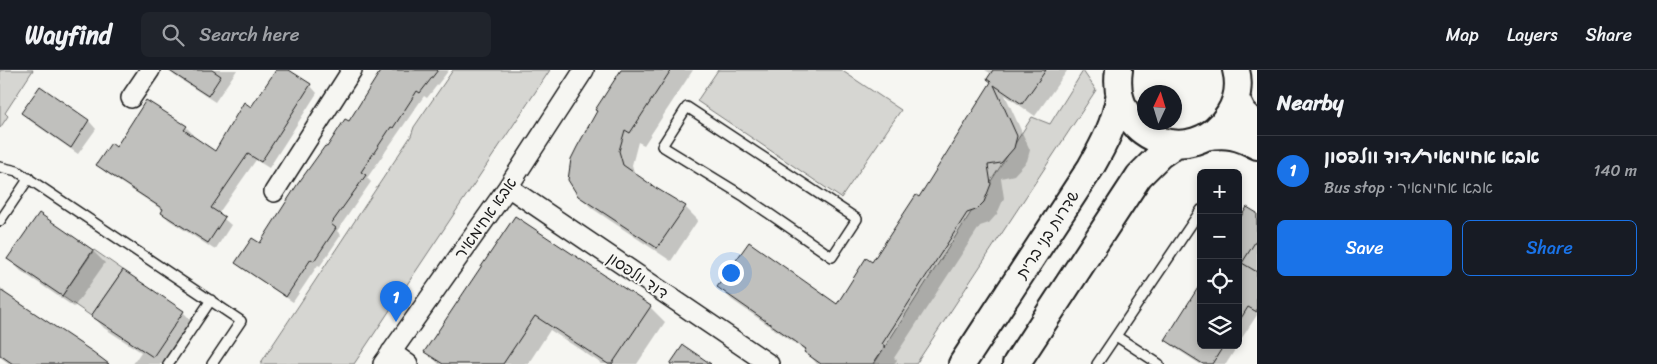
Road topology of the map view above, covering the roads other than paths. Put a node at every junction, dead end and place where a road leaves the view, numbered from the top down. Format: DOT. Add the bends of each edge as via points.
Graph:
graph roads {
  1 [pos="150,70"];
  2 [pos="352,70"];
  3 [pos="584,70"];
  4 [pos="1236,70"];
  5 [pos="1117,80"];
  6 [pos="131,98"];
  7 [pos="1236,99"];
  8 [pos="1257,126"];
  9 [pos="1205,137"];
  10 [pos="1176,144"];
  11 [pos="662,146"];
  12 [pos="1257,146"];
  13 [pos="0,167"];
  14 [pos="29,178"];
  15 [pos="508,187"];
  16 [pos="274,192"];
  17 [pos="1198,214"];
  18 [pos="0,221"];
  19 [pos="211,300"];
  20 [pos="1116,336"];
  21 [pos="387,358"];
  22 [pos="168,364"];
  23 [pos="212,364"];
  24 [pos="408,364"];
  25 [pos="769,364"];
  26 [pos="962,364"];
  27 [pos="1016,364"];
  28 [pos="1097,364"];
  29 [pos="1159,364"];
  1 -- 6 [label="street"];
  2 -- 16 [label="street"];
  3 -- 15 [label="street, אבא אחימאיר"];
  4 -- 7 [label="main road"];
  5 -- 10 [label="main road" via="1125,112 1134,125 1146,135"];
  5 -- 26 [label="main road, שדרות בני ברית" via="1117,112 1092,167"];
  7 -- 8 [label="main road" via="1243,114"];
  7 -- 9 [label="main road" via="1225,121"];
  9 -- 10 [label="main road"];
  9 -- 12 [label="main road" via="1226,134"];
  10 -- 27 [label="main road" via="1139,176"];
  11 -- 11 [label="lane" via="745,197 832,257 857,219 687,107"];
  13 -- 14 [label="lane" via="14,169"];
  14 -- 18 [label="lane"];
  14 -- 19 [label="lane"];
  15 -- 21 [label="street, אבא אחימאיר"];
  15 -- 25 [label="street, דוד וולפסון"];
  17 -- 20 [label="lane"];
  19 -- 22 [label="lane"];
  19 -- 23 [label="lane" via="242,321"];
  20 -- 28 [label="lane"];
  20 -- 29 [label="lane"];
  21 -- 24 [label="street"];
}
